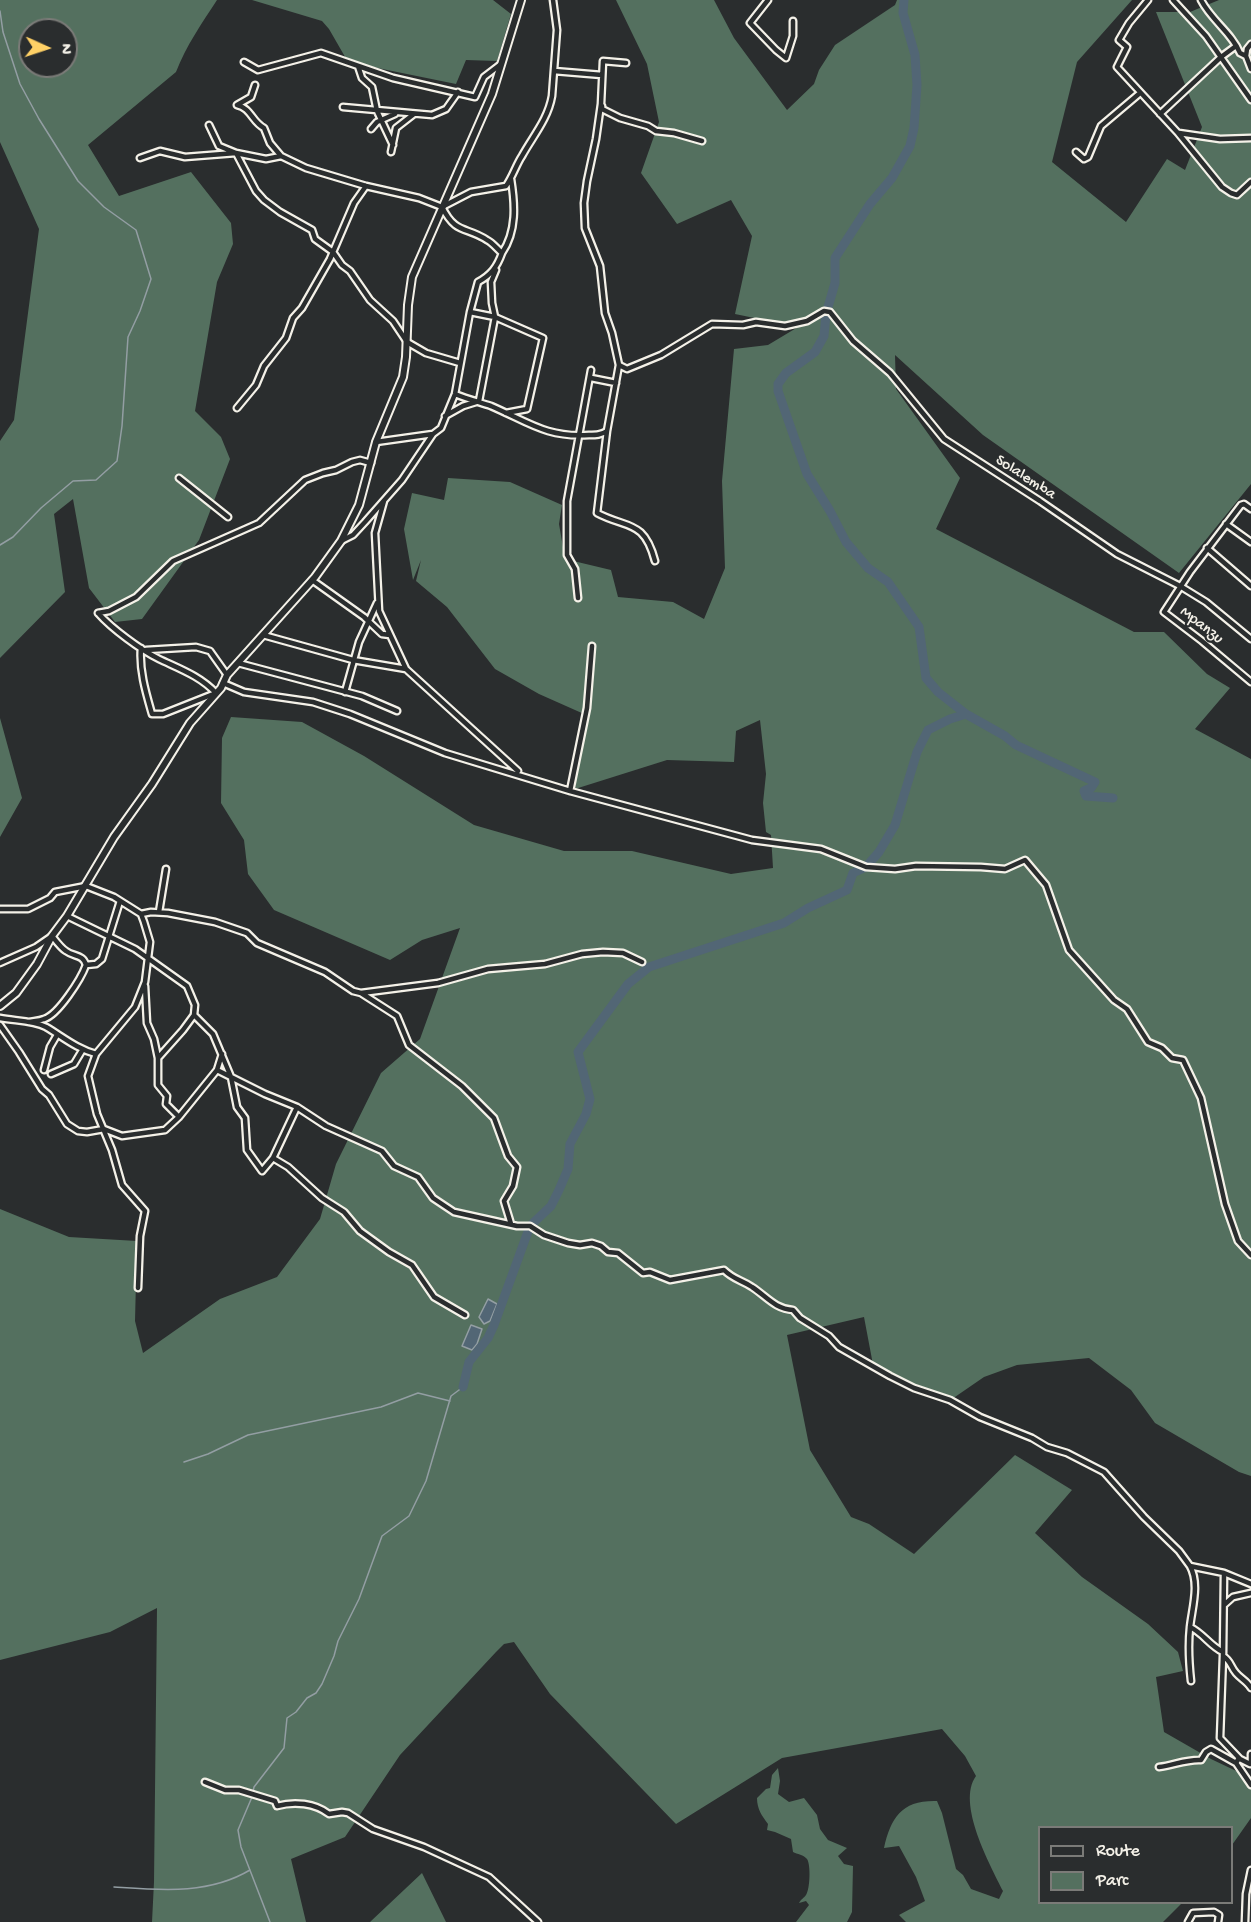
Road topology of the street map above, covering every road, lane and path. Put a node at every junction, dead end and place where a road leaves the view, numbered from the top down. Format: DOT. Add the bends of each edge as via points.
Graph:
graph roads {
  1 [pos="521,0"];
  2 [pos="553,0"];
  3 [pos="768,0"];
  4 [pos="1148,0"];
  5 [pos="1173,0"];
  6 [pos="1201,0"];
  7 [pos="793,21"];
  8 [pos="1250,45"];
  9 [pos="1237,46"];
  10 [pos="1246,56"];
  11 [pos="1221,57"];
  12 [pos="244,62"];
  13 [pos="503,62"];
  14 [pos="626,63"];
  15 [pos="358,66"];
  16 [pos="1251,69"];
  17 [pos="554,71"];
  18 [pos="602,75"];
  19 [pos="255,85"];
  20 [pos="458,92"];
  21 [pos="1140,93"];
  22 [pos="475,97"];
  23 [pos="489,100"];
  24 [pos="1251,100"];
  25 [pos="601,104"];
  26 [pos="344,107"];
  27 [pos="377,111"];
  28 [pos="398,113"];
  29 [pos="414,114"];
  30 [pos="1160,114"];
  31 [pos="382,120"];
  32 [pos="208,125"];
  33 [pos="371,129"];
  34 [pos="1178,133"];
  35 [pos="1251,138"];
  36 [pos="702,141"];
  37 [pos="393,145"];
  38 [pos="391,152"];
  39 [pos="1076,152"];
  40 [pos="236,153"];
  41 [pos="281,156"];
  42 [pos="140,158"];
  43 [pos="511,179"];
  44 [pos="1251,182"];
  45 [pos="366,186"];
  46 [pos="442,207"];
  47 [pos="333,252"];
  48 [pos="502,253"];
  49 [pos="498,264"];
  50 [pos="470,312"];
  51 [pos="495,317"];
  52 [pos="405,339"];
  53 [pos="460,363"];
  54 [pos="619,365"];
  55 [pos="591,370"];
  56 [pos="591,378"];
  57 [pos="616,383"];
  58 [pos="455,394"];
  59 [pos="479,401"];
  60 [pos="237,408"];
  61 [pos="506,412"];
  62 [pos="445,416"];
  63 [pos="607,431"];
  64 [pos="433,434"];
  65 [pos="580,436"];
  66 [pos="376,442"];
  67 [pos="372,464"];
  68 [pos="179,478"];
  69 [pos="384,501"];
  70 [pos="1251,509"];
  71 [pos="228,517"];
  72 [pos="1226,524"];
  73 [pos="341,541"];
  74 [pos="1251,543"];
  75 [pos="1208,548"];
  76 [pos="655,561"];
  77 [pos="312,580"];
  78 [pos="1180,586"];
  79 [pos="1251,586"];
  80 [pos="578,598"];
  81 [pos="378,600"];
  82 [pos="367,621"];
  83 [pos="263,635"];
  84 [pos="390,635"];
  85 [pos="1251,639"];
  86 [pos="592,646"];
  87 [pos="143,649"];
  88 [pos="353,660"];
  89 [pos="238,663"];
  90 [pos="406,669"];
  91 [pos="226,675"];
  92 [pos="1251,682"];
  93 [pos="223,683"];
  94 [pos="345,692"];
  95 [pos="216,693"];
  96 [pos="397,711"];
  97 [pos="542,781"];
  98 [pos="570,791"];
  99 [pos="166,869"];
  100 [pos="86,886"];
  101 [pos="120,901"];
  102 [pos="0,909"];
  103 [pos="159,912"];
  104 [pos="141,914"];
  105 [pos="68,916"];
  106 [pos="52,936"];
  107 [pos="109,936"];
  108 [pos="147,958"];
  109 [pos="642,962"];
  110 [pos="0,963"];
  111 [pos="86,965"];
  112 [pos="145,982"];
  113 [pos="361,993"];
  114 [pos="0,1006"];
  115 [pos="194,1015"];
  116 [pos="0,1018"];
  117 [pos="29,1022"];
  118 [pos="0,1025"];
  119 [pos="57,1035"];
  120 [pos="83,1049"];
  121 [pos="96,1054"];
  122 [pos="222,1054"];
  123 [pos="158,1058"];
  124 [pos="44,1070"];
  125 [pos="217,1070"];
  126 [pos="51,1074"];
  127 [pos="231,1077"];
  128 [pos="297,1107"];
  129 [pos="178,1117"];
  130 [pos="104,1129"];
  131 [pos="273,1158"];
  132 [pos="511,1224"];
  133 [pos="1251,1255"];
  134 [pos="138,1287"];
  135 [pos="465,1315"];
  136 [pos="1190,1566"];
  137 [pos="1224,1573"];
  138 [pos="1251,1584"];
  139 [pos="1251,1593"];
  140 [pos="1224,1605"];
  141 [pos="1190,1627"];
  142 [pos="1223,1654"];
  143 [pos="1191,1681"];
  144 [pos="1251,1688"];
  145 [pos="1251,1754"];
  146 [pos="1238,1761"];
  147 [pos="1250,1764"];
  148 [pos="1160,1767"];
  149 [pos="205,1782"];
  150 [pos="1251,1785"];
  151 [pos="1251,1870"];
  152 [pos="1248,1901"];
  153 [pos="538,1922"];
  154 [pos="1188,1922"];
  155 [pos="1218,1922"];
  156 [pos="1245,1922"];
  1 -- 13 [label="street"];
  2 -- 17 [label="street" via="557,30"];
  3 -- 7 [label="street" via="750,23 786,58"];
  4 -- 21 [label="street" via="1119,40 1127,47 1117,65"];
  5 -- 11 [label="street"];
  6 -- 9 [label="street"];
  8 -- 9 [label="street"];
  8 -- 10 [label="street"];
  9 -- 10 [label="street"];
  9 -- 11 [label="street"];
  10 -- 16 [label="street"];
  11 -- 24 [label="street"];
  11 -- 30 [label="street"];
  12 -- 15 [label="street" via="258,70 321,53"];
  13 -- 22 [label="street" via="484,77"];
  13 -- 23 [label="street"];
  14 -- 18 [label="street" via="603,61"];
  15 -- 20 [label="street" via="434,89"];
  15 -- 27 [label="street" via="362,78 372,87"];
  17 -- 18 [label="street"];
  17 -- 43 [label="street" via="550,106"];
  18 -- 25 [label="street"];
  19 -- 41 [label="street" via="251,98 237,105 249,111 256,124 264,128"];
  20 -- 22 [label="street"];
  20 -- 29 [label="street" via="446,109 432,116"];
  21 -- 30 [label="street"];
  21 -- 39 [label="street" via="1101,126 1088,157 1084,159"];
  22 -- 23 [label="street"];
  23 -- 46 [label="street"];
  25 -- 36 [label="street" via="602,110 620,118"];
  25 -- 54 [label="street" via="586,181 585,221 600,266 605,313"];
  26 -- 27 [label="street"];
  27 -- 28 [label="street"];
  27 -- 31 [label="street"];
  28 -- 29 [label="street"];
  28 -- 31 [label="street"];
  29 -- 37 [label="street" via="396,129"];
  30 -- 34 [label="street"];
  31 -- 33 [label="street"];
  31 -- 37 [label="street"];
  32 -- 40 [label="street" via="219,146"];
  34 -- 35 [label="street" via="1220,139"];
  34 -- 44 [label="street" via="1222,187 1237,195"];
  37 -- 38 [label="street"];
  40 -- 41 [label="street" via="266,159"];
  40 -- 42 [label="street" via="185,157 160,151"];
  40 -- 47 [label="street" via="264,200 312,230 315,239"];
  41 -- 45 [label="street"];
  43 -- 46 [label="street" via="504,187 471,192"];
  43 -- 48 [label="street" via="514,217 512,233"];
  45 -- 46 [label="street"];
  45 -- 47 [label="street" via="354,202"];
  46 -- 48 [label="street" via="450,222 488,240"];
  46 -- 52 [label="street" via="412,277"];
  47 -- 52 [label="street"];
  47 -- 60 [label="street" via="286,338"];
  48 -- 49 [label="street"];
  49 -- 50 [label="street" via="478,282"];
  49 -- 51 [label="street" via="491,282"];
  50 -- 51 [label="street"];
  50 -- 53 [label="street"];
  51 -- 59 [label="street"];
  51 -- 61 [label="street" via="543,338 527,409"];
  52 -- 53 [label="street" via="426,353"];
  52 -- 66 [label="street" via="403,377"];
  53 -- 58 [label="street"];
  54 -- 57 [label="street"];
  54 -- 78 [label="street, Solalemba" via="627,369 645,363 712,324 756,322 785,326 827,312 890,373 944,439 1117,554"];
  55 -- 56 [label="street"];
  56 -- 57 [label="street"];
  56 -- 65 [label="street"];
  57 -- 63 [label="street"];
  58 -- 59 [label="street"];
  58 -- 62 [label="street"];
  59 -- 61 [label="street"];
  59 -- 62 [label="street"];
  61 -- 65 [label="street" via="535,428"];
  62 -- 64 [label="street" via="441,428"];
  63 -- 65 [label="street" via="602,435"];
  63 -- 76 [label="street" via="597,513 634,526 652,548"];
  64 -- 66 [label="street"];
  64 -- 69 [label="street"];
  65 -- 80 [label="street" via="567,501 566,546 575,569"];
  66 -- 67 [label="street"];
  67 -- 73 [label="street" via="359,505"];
  67 -- 87 [label="street" via="360,460 305,480 259,523 173,561 136,597 98,613"];
  68 -- 71 [label="street"];
  69 -- 73 [label="street" via="353,535"];
  69 -- 81 [label="street" via="375,533"];
  70 -- 72 [label="street" via="1243,504"];
  72 -- 74 [label="street"];
  72 -- 75 [label="street"];
  73 -- 77 [label="street"];
  75 -- 78 [label="street"];
  75 -- 79 [label="street"];
  77 -- 82 [label="street"];
  77 -- 83 [label="street"];
  78 -- 85 [label="street, Solalemba"];
  78 -- 92 [label="street, Mpanzu" via="1164,612"];
  81 -- 82 [label="street"];
  81 -- 84 [label="street"];
  82 -- 84 [label="street" via="382,634"];
  82 -- 88 [label="street"];
  83 -- 88 [label="street"];
  83 -- 89 [label="street"];
  84 -- 90 [label="street"];
  86 -- 98 [label="street" via="587,708"];
  87 -- 91 [label="street" via="196,647 210,651"];
  87 -- 95 [label="street" via="189,672"];
  87 -- 95 [label="street" via="140,656 144,687 152,714 163,714"];
  88 -- 90 [label="street"];
  88 -- 94 [label="street"];
  89 -- 91 [label="street"];
  89 -- 94 [label="street"];
  90 -- 97 [label="street" via="515,770"];
  91 -- 93 [label="street"];
  93 -- 95 [label="street"];
  93 -- 97 [label="street" via="244,692 313,702 446,753"];
  94 -- 96 [label="street"];
  95 -- 100 [label="street" via="190,723"];
  97 -- 98 [label="street"];
  98 -- 133 [label="street" via="752,840 821,849 866,867 1005,869 1025,860 1046,885 1069,950 1127,1009 1148,1042 1172,1058 1183,1060 1202,1098 1225,1204 1238,1241"];
  99 -- 103 [label="street"];
  100 -- 101 [label="street"];
  100 -- 102 [label="street" via="55,892 28,909"];
  100 -- 105 [label="street"];
  101 -- 104 [label="street"];
  101 -- 107 [label="street"];
  103 -- 104 [label="street"];
  103 -- 113 [label="street" via="215,922 247,933 257,943 325,972"];
  104 -- 108 [label="street" via="150,942"];
  105 -- 106 [label="street"];
  105 -- 107 [label="street"];
  106 -- 110 [label="street"];
  106 -- 111 [label="street" via="67,952 85,960"];
  106 -- 114 [label="street" via="16,993"];
  107 -- 108 [label="street"];
  107 -- 111 [label="street" via="102,959"];
  108 -- 112 [label="street"];
  108 -- 115 [label="street" via="187,986 195,1005"];
  109 -- 113 [label="street" via="623,953 582,954 545,964 488,969 438,983"];
  111 -- 117 [label="street" via="54,1011 45,1019"];
  112 -- 121 [label="street" via="135,1007"];
  112 -- 123 [label="street" via="147,1023"];
  113 -- 132 [label="street" via="397,1016 409,1046 462,1086 494,1118 508,1156 517,1167 504,1202"];
  115 -- 122 [label="street" via="213,1034"];
  115 -- 123 [label="street"];
  116 -- 117 [label="street"];
  117 -- 119 [label="street" via="45,1026"];
  118 -- 130 [label="street" via="67,1124 78,1131"];
  119 -- 120 [label="street"];
  119 -- 124 [label="street"];
  120 -- 121 [label="street"];
  120 -- 126 [label="street" via="74,1064"];
  121 -- 130 [label="street" via="88,1076"];
  122 -- 125 [label="street"];
  122 -- 127 [label="street"];
  123 -- 129 [label="street" via="158,1085 167,1096 166,1104"];
  125 -- 127 [label="street"];
  125 -- 129 [label="street"];
  127 -- 128 [label="street"];
  127 -- 131 [label="street" via="237,1107 244,1118 247,1150 262,1171"];
  128 -- 131 [label="street"];
  128 -- 132 [label="street" via="326,1126 382,1151 394,1166 418,1177 433,1198 454,1212"];
  129 -- 130 [label="street" via="170,1127 153,1133 122,1136"];
  130 -- 134 [label="street" via="122,1185 145,1211"];
  131 -- 135 [label="street" via="344,1212 360,1231 412,1265 434,1297"];
  132 -- 136 [label="street" via="530,1226 568,1243 602,1246 608,1252 618,1253 643,1274 650,1272 670,1280 724,1270 784,1310 793,1310 839,1347 890,1376 1104,1472"];
  136 -- 137 [label="street"];
  136 -- 141 [label="street" via="1196,1576"];
  137 -- 138 [label="street"];
  137 -- 140 [label="street"];
  139 -- 140 [label="street" via="1233,1597"];
  140 -- 142 [label="street"];
  141 -- 142 [label="street"];
  141 -- 143 [label="street"];
  142 -- 144 [label="street"];
  142 -- 146 [label="street" via="1220,1738"];
  145 -- 147 [label="street"];
  146 -- 147 [label="street"];
  146 -- 148 [label="street" via="1211,1749 1202,1760"];
  146 -- 150 [label="street"];
  149 -- 153 [label="street" via="275,1801 277,1806 306,1804 329,1814 348,1813 373,1828 489,1877"];
  151 -- 152 [label="street"];
  152 -- 156 [label="street"];
  154 -- 155 [label="street" via="1193,1913 1214,1912 1219,1915"];
}
